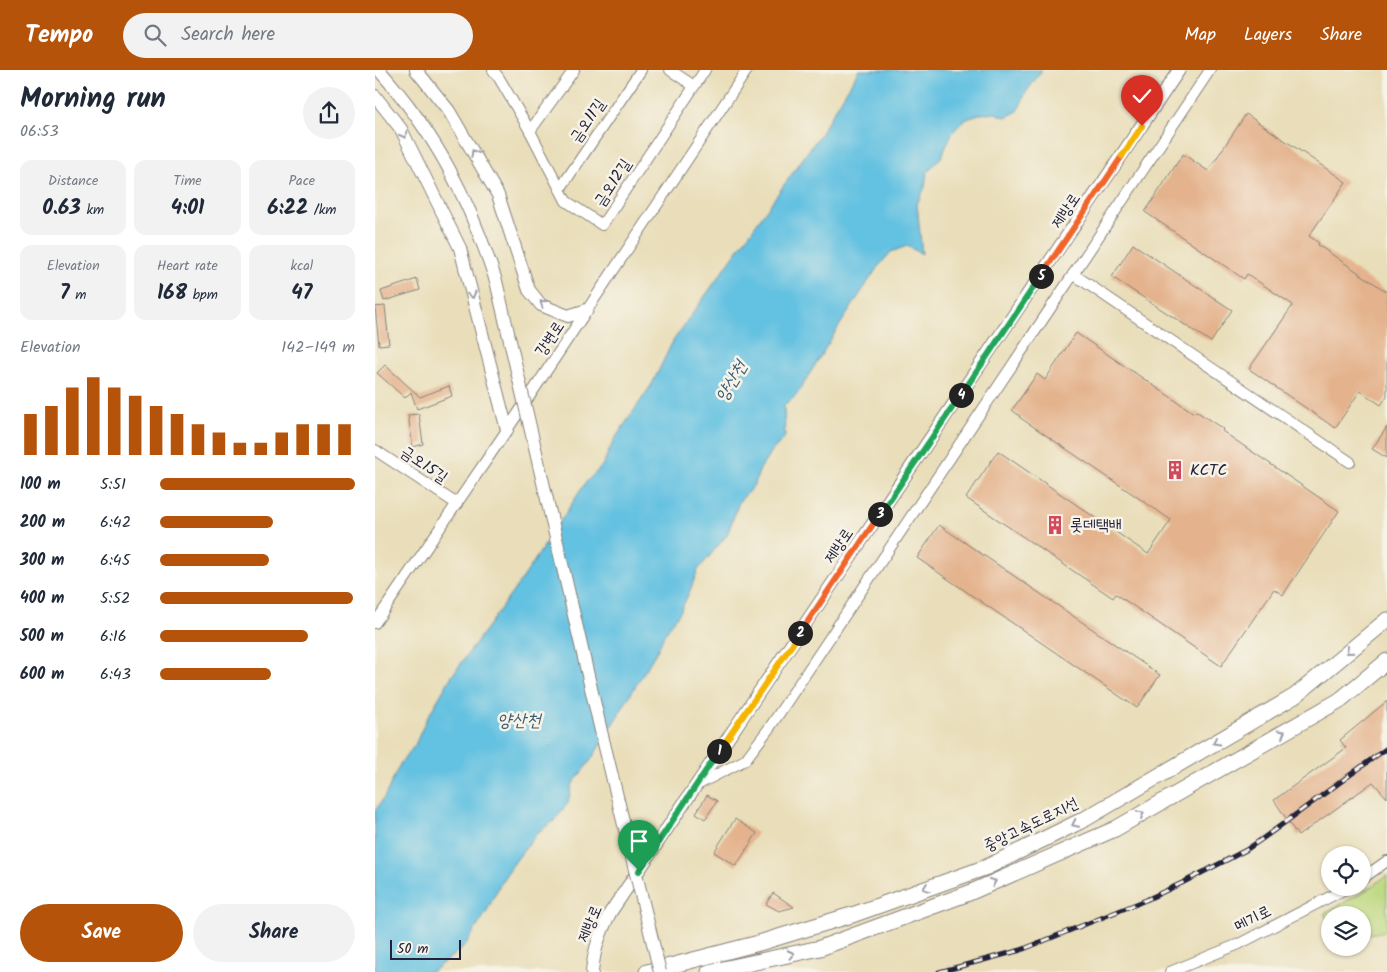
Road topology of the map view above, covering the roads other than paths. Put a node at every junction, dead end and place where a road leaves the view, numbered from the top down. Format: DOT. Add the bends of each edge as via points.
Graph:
graph roads {
  1 [pos="379,70"];
  2 [pos="416,70"];
  3 [pos="574,70"];
  4 [pos="641,70"];
  5 [pos="670,70"];
  6 [pos="705,70"];
  7 [pos="747,70"];
  8 [pos="1179,70"];
  9 [pos="1210,70"];
  10 [pos="498,73"];
  11 [pos="694,86"];
  12 [pos="375,96"];
  13 [pos="530,131"];
  14 [pos="560,189"];
  15 [pos="1073,274"];
  16 [pos="587,310"];
  17 [pos="507,430"];
  18 [pos="375,450"];
  19 [pos="1350,462"];
  20 [pos="457,504"];
  21 [pos="1387,620"];
  22 [pos="375,623"];
  23 [pos="1387,661"];
  24 [pos="695,786"];
  25 [pos="1387,861"];
  26 [pos="1371,872"];
  27 [pos="1332,896"];
  28 [pos="592,972"];
  29 [pos="647,972"];
  30 [pos="660,972"];
  31 [pos="709,972"];
  32 [pos="1170,972"];
  1 -- 30 [label="main road, bridge" via="421,121 444,159 470,210 496,281"];
  16 -- 2 [label="main road, one-way" via="568,316 541,305 529,290 498,195 449,111"];
  3 -- 13 [label="street"];
  4 -- 14 [label="street, 금오11길"];
  5 -- 11 [label="street"];
  6 -- 11 [label="street, 금오12길"];
  7 -- 16 [label="street, 강변로"];
  8 -- 24 [label="main road, 제방로"];
  9 -- 15 [label="street"];
  10 -- 13 [label="street, 금오12길"];
  11 -- 14 [label="street, 금오12길" via="603,225 566,201"];
  12 -- 17 [label="main road, one-way" via="401,129 460,248"];
  13 -- 14 [label="street, 금오12길"];
  15 -- 19 [label="street"];
  15 -- 24 [label="street" via="770,727 745,760"];
  16 -- 17 [label="street, 강변로"];
  17 -- 20 [label="street, 강변로"];
  18 -- 20 [label="street, 금오15길"];
  20 -- 22 [label="street, 강변로"];
  21 -- 29 [label="highway, 중앙고속도로지선, one-way" via="1295,696 1085,819 987,867 759,943"];
  31 -- 23 [label="highway, one-way" via="820,948 969,893 1115,829 1340,700"];
  24 -- 28 [label="main road, 제방로" via="600,932"];
  25 -- 26 [label="street"];
  27 -- 32 [label="street, 메기로" via="1239,944"];
}
